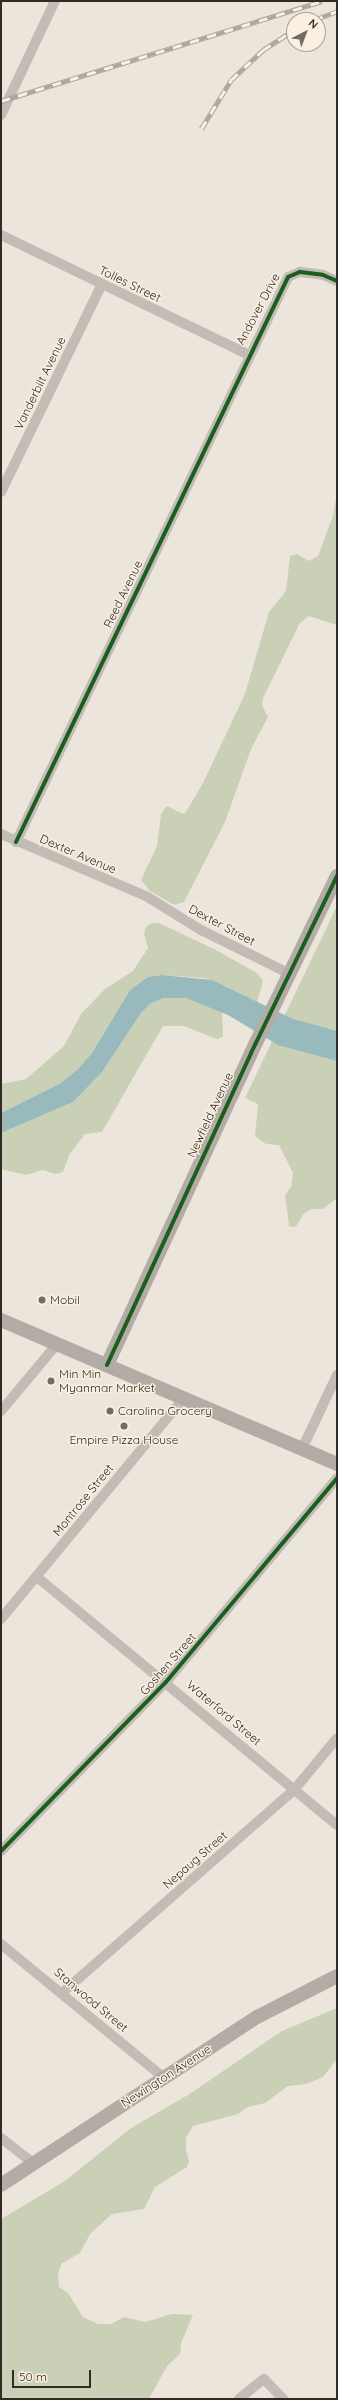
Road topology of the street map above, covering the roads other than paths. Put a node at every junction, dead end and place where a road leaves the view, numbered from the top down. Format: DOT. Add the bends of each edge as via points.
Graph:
graph roads {
  1 [pos="55,1"];
  2 [pos="1,115"];
  3 [pos="1,235"];
  4 [pos="337,281"];
  5 [pos="102,284"];
  6 [pos="249,355"];
  7 [pos="1,492"];
  8 [pos="1,834"];
  9 [pos="16,842"];
  10 [pos="337,876"];
  11 [pos="146,896"];
  12 [pos="288,973"];
  13 [pos="1,1320"];
  14 [pos="57,1344"];
  15 [pos="107,1365"];
  16 [pos="337,1375"];
  17 [pos="184,1398"];
  18 [pos="1,1410"];
  19 [pos="302,1449"];
  20 [pos="337,1464"];
  21 [pos="337,1478"];
  22 [pos="37,1577"];
  23 [pos="1,1619"];
  24 [pos="166,1682"];
  25 [pos="337,1738"];
  26 [pos="294,1790"];
  27 [pos="337,1825"];
  28 [pos="1,1851"];
  29 [pos="1,1944"];
  30 [pos="337,1976"];
  31 [pos="62,1993"];
  32 [pos="164,2078"];
  33 [pos="1,2138"];
  34 [pos="33,2163"];
  35 [pos="1,2185"];
  36 [pos="239,2399"];
  37 [pos="283,2399"];
  1 -- 2 [label="street"];
  3 -- 5 [label="street, Tolles Street"];
  4 -- 6 [label="street, Andover Drive" via="323,275 300,272 288,277"];
  5 -- 6 [label="street, Tolles Street"];
  5 -- 7 [label="street, Vanderbilt Avenue"];
  6 -- 9 [label="street, Reed Avenue"];
  8 -- 9 [label="street, Dexter Avenue"];
  9 -- 11 [label="street, Dexter Avenue"];
  10 -- 12 [label="main road, Newfield Avenue"];
  11 -- 12 [label="street, Dexter Street" via="201,930"];
  12 -- 15 [label="main road, Newfield Avenue"];
  13 -- 14 [label="main road"];
  14 -- 15 [label="main road"];
  14 -- 18 [label="street"];
  15 -- 17 [label="main road"];
  16 -- 19 [label="street"];
  17 -- 19 [label="main road"];
  17 -- 22 [label="street, Montrose Street"];
  19 -- 20 [label="main road"];
  21 -- 24 [label="street, Goshen Street"];
  22 -- 23 [label="street, Montrose Street"];
  22 -- 24 [label="street, Waterford Street"];
  24 -- 26 [label="street, Waterford Street"];
  24 -- 28 [label="street, Goshen Street"];
  25 -- 26 [label="street, Nepaug Street"];
  26 -- 27 [label="street, Waterford Street"];
  26 -- 31 [label="street, Nepaug Street"];
  29 -- 31 [label="street, Stanwood Street"];
  30 -- 32 [label="main road, Newington Avenue" via="277,2005"];
  31 -- 32 [label="street, Stanwood Street"];
  32 -- 34 [label="main road, Newington Avenue"];
  33 -- 34 [label="street"];
  34 -- 35 [label="main road, Newington Avenue"];
  36 -- 37 [label="street" via="264,2379"];
}
